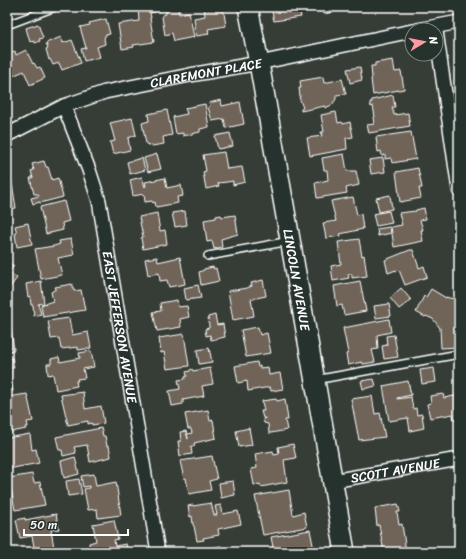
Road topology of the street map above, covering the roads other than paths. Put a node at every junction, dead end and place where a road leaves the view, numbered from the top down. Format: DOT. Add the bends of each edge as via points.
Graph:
graph roads {
  1 [pos="54,7"];
  2 [pos="248,7"];
  3 [pos="459,22"];
  4 [pos="7,25"];
  5 [pos="444,27"];
  6 [pos="404,33"];
  7 [pos="441,62"];
  8 [pos="259,63"];
  9 [pos="64,106"];
  10 [pos="7,135"];
  11 [pos="459,190"];
  12 [pos="290,241"];
  13 [pos="208,256"];
  14 [pos="459,354"];
  15 [pos="315,380"];
  16 [pos="459,459"];
  17 [pos="332,480"];
  18 [pos="158,552"];
  19 [pos="345,552"];
  1 -- 4 [label="lane"];
  2 -- 8 [label="street, LINCOLN AVENUE"];
  3 -- 5 [label="street"];
  6 -- 8 [label="street, CLAREMONT PLACE"];
  7 -- 11 [label="street"];
  8 -- 9 [label="street, CLAREMONT PLACE" via="105,92"];
  8 -- 12 [label="street, LINCOLN AVENUE"];
  9 -- 10 [label="street, CLAREMONT PLACE"];
  9 -- 18 [label="street, EAST JEFFERSON AVENUE" via="99,201"];
  12 -- 13 [label="lane"];
  12 -- 15 [label="street, LINCOLN AVENUE"];
  14 -- 15 [label="lane"];
  15 -- 17 [label="street, LINCOLN AVENUE"];
  16 -- 17 [label="street, SCOTT AVENUE"];
  17 -- 19 [label="street, LINCOLN AVENUE"];
}
